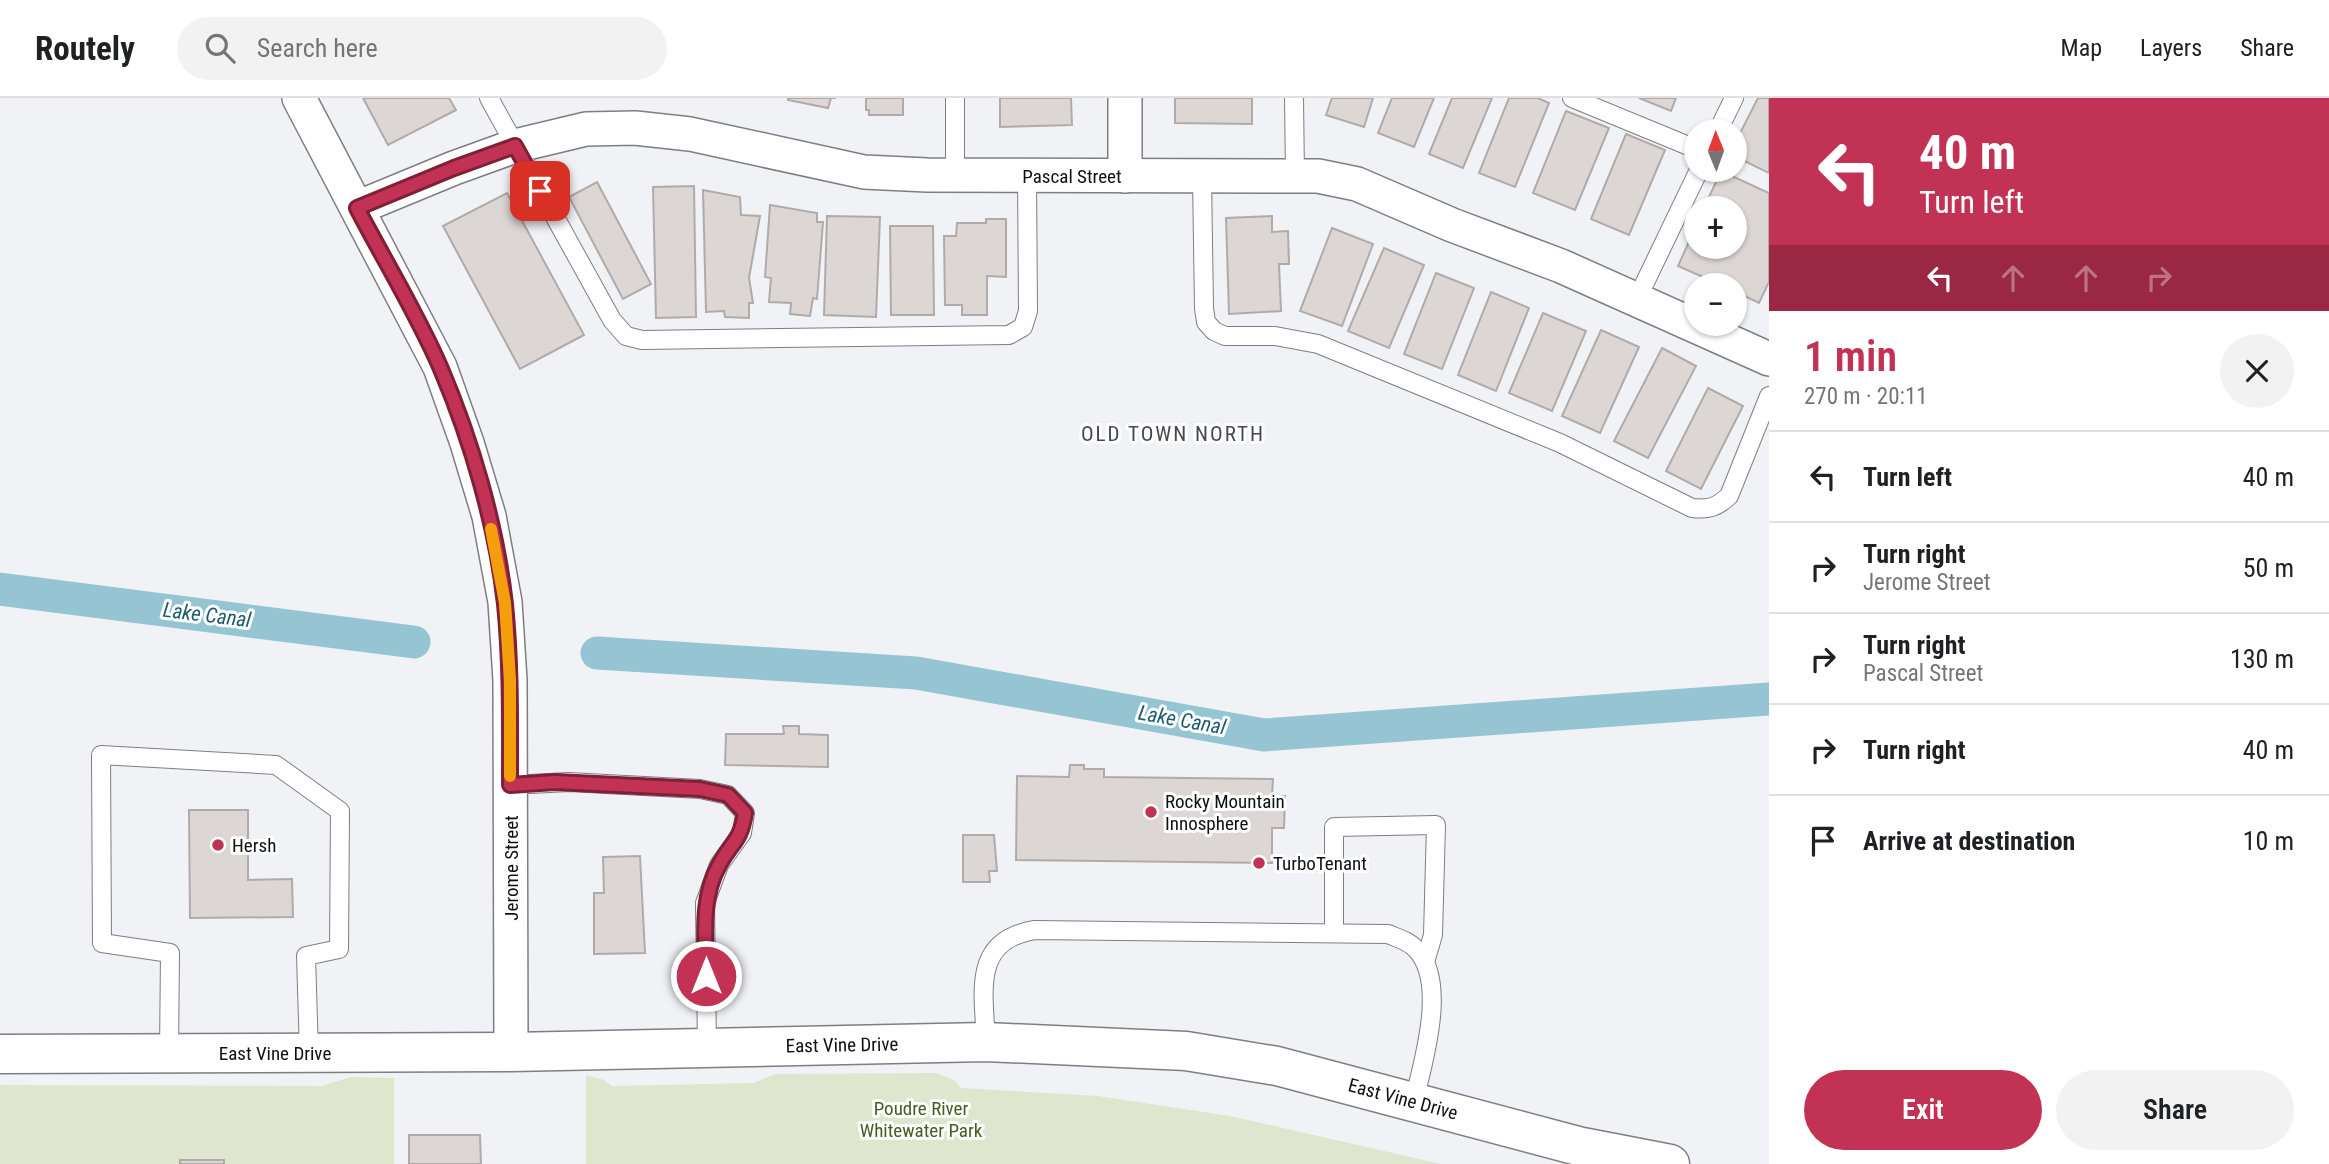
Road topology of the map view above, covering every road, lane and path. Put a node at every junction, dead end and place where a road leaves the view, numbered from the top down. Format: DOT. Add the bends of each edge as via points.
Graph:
graph roads {
  1 [pos="299,98"];
  2 [pos="489,98"];
  3 [pos="955,98"];
  4 [pos="1125,98"];
  5 [pos="1294,98"];
  6 [pos="1572,98"];
  7 [pos="1734,98"];
  8 [pos="1724,119"];
  9 [pos="1684,144"];
  10 [pos="515,146"];
  11 [pos="956,176"];
  12 [pos="1027,176"];
  13 [pos="1125,176"];
  14 [pos="1202,176"];
  15 [pos="1295,176"];
  16 [pos="1693,182"];
  17 [pos="357,208"];
  18 [pos="1637,299"];
  19 [pos="1769,359"];
  20 [pos="1769,396"];
  21 [pos="510,785"];
  22 [pos="1334,933"];
  23 [pos="1425,962"];
  24 [pos="986,1042"];
  25 [pos="707,1048"];
  26 [pos="511,1052"];
  27 [pos="309,1053"];
  28 [pos="0,1054"];
  29 [pos="169,1054"];
  30 [pos="1414,1101"];
  31 [pos="1670,1164"];
  1 -- 17 [label="street, Jerome Street"];
  2 -- 10 [label="lane"];
  3 -- 11 [label="lane"];
  4 -- 13 [label="street"];
  5 -- 15 [label="lane"];
  6 -- 9 [label="lane"];
  7 -- 8 [label="lane"];
  10 -- 11 [label="street, Pascal Street" via="586,129 635,128 690,134 864,172"];
  10 -- 12 [label="lane" via="612,320 626,336 642,340 1009,335 1023,327 1028,311"];
  10 -- 17 [label="street, Pascal Street"];
  11 -- 12 [label="street, Pascal Street"];
  12 -- 13 [label="street, Pascal Street"];
  13 -- 14 [label="street, Pascal Street"];
  14 -- 15 [label="street, Pascal Street"];
  14 -- 20 [label="lane" via="1204,308 1206,322 1214,331 1318,344 1560,443 1704,510 1730,496"];
  15 -- 18 [label="street, Pascal Street" via="1357,184"];
  16 -- 18 [label="lane"];
  17 -- 21 [label="street, Jerome Street" via="440,368 489,516 505,603"];
  18 -- 19 [label="street, Pascal Street"];
  21 -- 25 [label="lane" via="555,782 700,789 728,795 745,813 742,833 719,865 705,903"];
  21 -- 26 [label="street, Jerome Street"];
  22 -- 23 [label="lane" via="1388,934 1416,948"];
  22 -- 23 [label="lane" via="1334,827 1436,825 1433,935"];
  22 -- 24 [label="lane" via="1019,932 1005,938 988,960 984,978"];
  23 -- 30 [label="lane" via="1430,983 1429,1034"];
  24 -- 25 [label="main road, East Vine Drive"];
  24 -- 30 [label="main road, East Vine Drive" via="1186,1051 1277,1066"];
  25 -- 26 [label="main road, East Vine Drive"];
  26 -- 27 [label="main road, East Vine Drive"];
  27 -- 29 [label="main road, East Vine Drive"];
  27 -- 29 [label="lane" via="306,956 339,949 340,811 276,765 101,755 102,943 170,953"];
  28 -- 29 [label="main road, East Vine Drive"];
  30 -- 31 [label="main road, East Vine Drive" via="1582,1147"];
}
